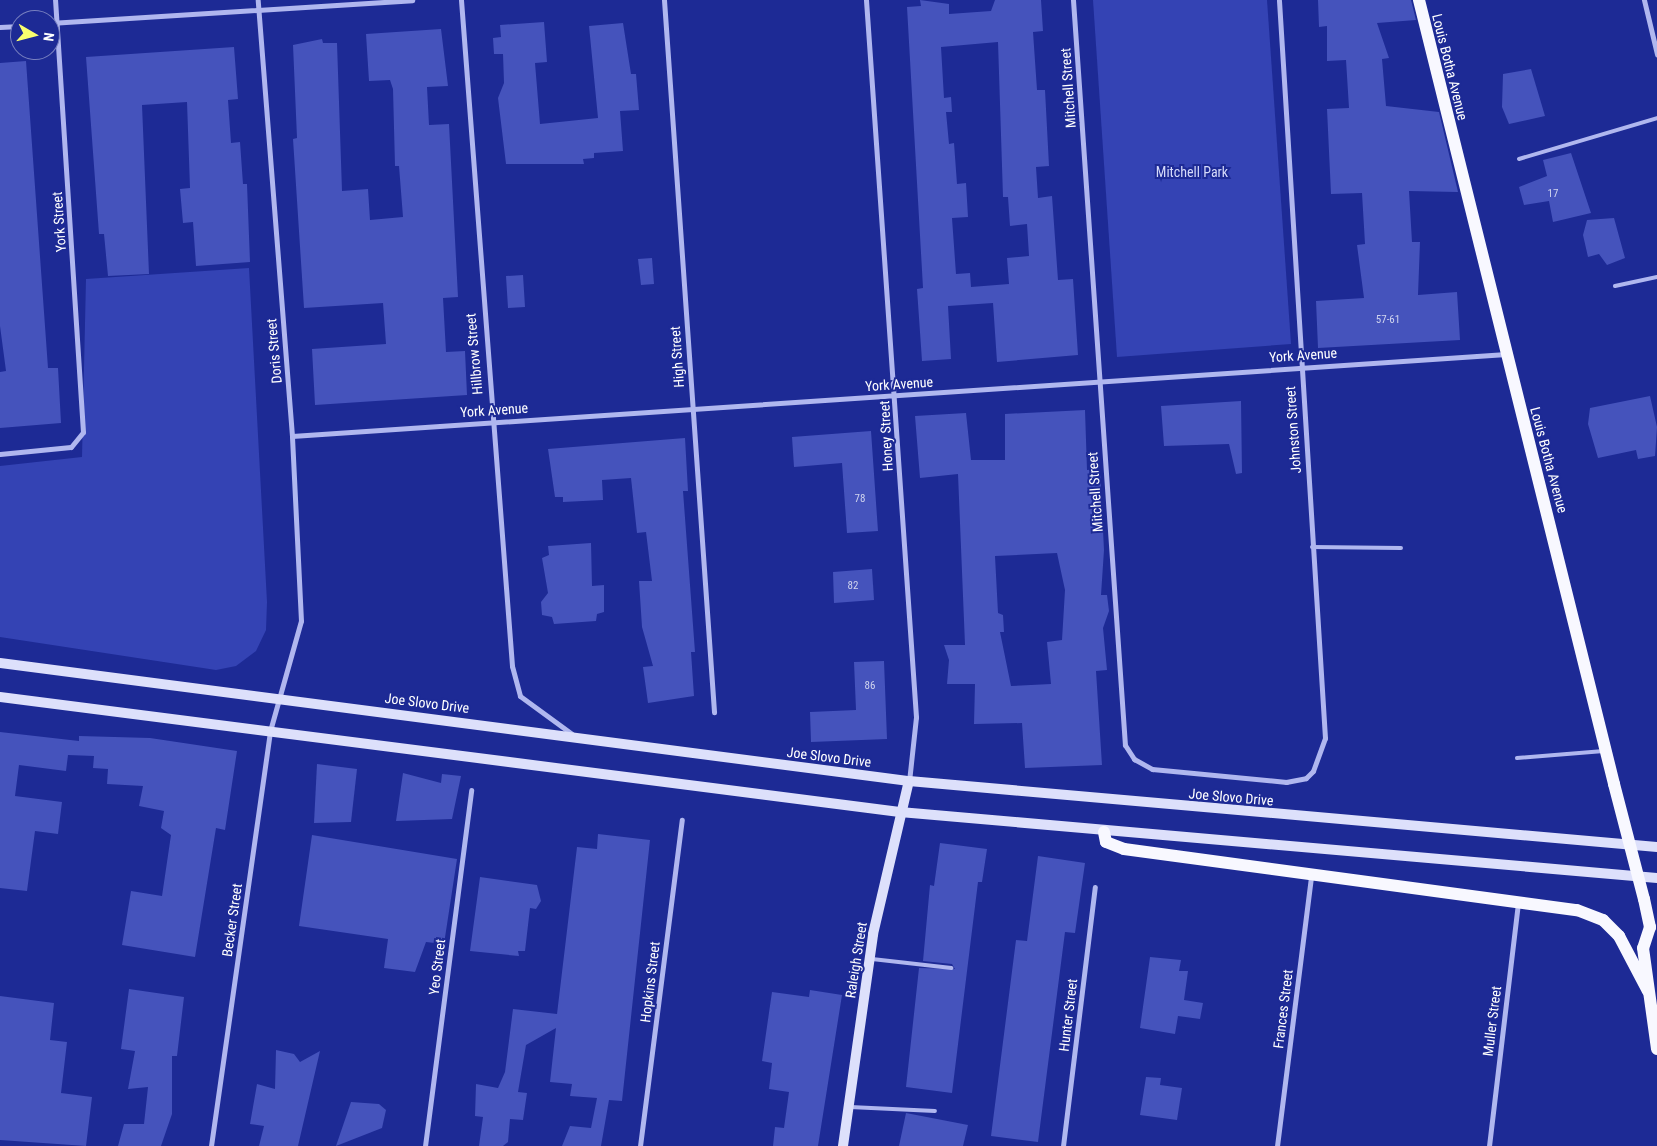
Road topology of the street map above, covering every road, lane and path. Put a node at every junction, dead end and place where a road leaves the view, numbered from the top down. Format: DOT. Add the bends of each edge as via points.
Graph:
graph roads {
  1 [pos="258,0"];
  2 [pos="412,0"];
  3 [pos="461,0"];
  4 [pos="664,0"];
  5 [pos="866,0"];
  6 [pos="1073,0"];
  7 [pos="1279,0"];
  8 [pos="1419,0"];
  9 [pos="1644,0"];
  10 [pos="258,12"];
  11 [pos="60,23"];
  12 [pos="1657,54"];
  13 [pos="59,60"];
  14 [pos="1657,118"];
  15 [pos="1519,159"];
  16 [pos="1657,277"];
  17 [pos="1615,286"];
  18 [pos="1506,354"];
  19 [pos="1300,366"];
  20 [pos="1098,381"];
  21 [pos="895,395"];
  22 [pos="692,408"];
  23 [pos="491,421"];
  24 [pos="292,436"];
  25 [pos="0,454"];
  26 [pos="1312,547"];
  27 [pos="1401,548"];
  28 [pos="0,663"];
  29 [pos="0,697"];
  30 [pos="281,699"];
  31 [pos="714,712"];
  32 [pos="270,731"];
  33 [pos="576,736"];
  34 [pos="1325,738"];
  35 [pos="1606,751"];
  36 [pos="1517,758"];
  37 [pos="909,781"];
  38 [pos="471,790"];
  39 [pos="900,812"];
  40 [pos="682,820"];
  41 [pos="1104,832"];
  42 [pos="1657,847"];
  43 [pos="1311,874"];
  44 [pos="1657,878"];
  45 [pos="1095,887"];
  46 [pos="1518,898"];
  47 [pos="1654,930"];
  48 [pos="869,958"];
  49 [pos="951,968"];
  50 [pos="1648,991"];
  51 [pos="1657,1049"];
  52 [pos="849,1106"];
  53 [pos="935,1112"];
  54 [pos="212,1146"];
  55 [pos="425,1146"];
  56 [pos="640,1146"];
  57 [pos="844,1146"];
  58 [pos="1063,1146"];
  59 [pos="1277,1146"];
  60 [pos="1489,1146"];
  1 -- 10 [label="street, Doris Street"];
  2 -- 10 [label="street"];
  3 -- 23 [label="street, Hillbrow Street"];
  4 -- 22 [label="street, High Street"];
  5 -- 21 [label="street, Honey Street"];
  6 -- 20 [label="street, Mitchell Street"];
  7 -- 19 [label="street, Johnston Street"];
  8 -- 18 [label="main road, Louis Botha Avenue"];
  9 -- 12 [label="street"];
  10 -- 11 [label="street"];
  10 -- 24 [label="street, Doris Street"];
  13 -- 25 [label="street, York Street" via="81,380 79,442 64,449"];
  14 -- 15 [label="lane"];
  16 -- 17 [label="lane"];
  18 -- 19 [label="street, York Avenue"];
  18 -- 35 [label="main road, Louis Botha Avenue"];
  19 -- 20 [label="street, York Avenue"];
  19 -- 26 [label="street, Johnston Street"];
  20 -- 21 [label="street, York Avenue"];
  20 -- 34 [label="street, Mitchell Street" via="1127,751 1142,765 1161,772 1286,782 1306,778 1313,771"];
  21 -- 22 [label="street, York Avenue"];
  21 -- 37 [label="street, Honey Street" via="916,717"];
  22 -- 23 [label="street, York Avenue"];
  22 -- 31 [label="street, High Street"];
  23 -- 24 [label="street, York Avenue"];
  23 -- 33 [label="street, Hillbrow Street" via="515,686 529,706"];
  24 -- 30 [label="street, Doris Street" via="301,621"];
  26 -- 27 [label="lane"];
  26 -- 34 [label="street, Johnston Street"];
  28 -- 30 [label="main road, Joe Slovo Drive"];
  29 -- 32 [label="main road"];
  30 -- 32 [label="street, Becker Street"];
  30 -- 33 [label="main road, Joe Slovo Drive"];
  32 -- 39 [label="main road"];
  32 -- 54 [label="street, Becker Street"];
  33 -- 37 [label="main road, Joe Slovo Drive"];
  35 -- 36 [label="lane"];
  35 -- 47 [label="main road, Louis Botha Avenue, bridge"];
  37 -- 39 [label="main road, Raleigh Street"];
  37 -- 42 [label="main road, Joe Slovo Drive"];
  38 -- 55 [label="street, Yeo Street"];
  39 -- 41 [label="main road"];
  39 -- 48 [label="main road, Raleigh Street"];
  40 -- 56 [label="street, Hopkins Street"];
  41 -- 43 [label="main road" via="1106,842 1124,849"];
  41 -- 44 [label="main road"];
  43 -- 46 [label="main road"];
  43 -- 59 [label="street, Frances Street"];
  45 -- 58 [label="street, Hunter Street"];
  46 -- 50 [label="main road" via="1562,905 1603,920 1630,949"];
  46 -- 60 [label="street, Muller Street"];
  47 -- 50 [label="main road, Louis Botha Avenue" via="1643,948"];
  48 -- 49 [label="lane"];
  48 -- 52 [label="main road, Raleigh Street"];
  50 -- 51 [label="main road, Louis Botha Avenue"];
  52 -- 53 [label="lane"];
  52 -- 57 [label="main road, Raleigh Street"];
}
